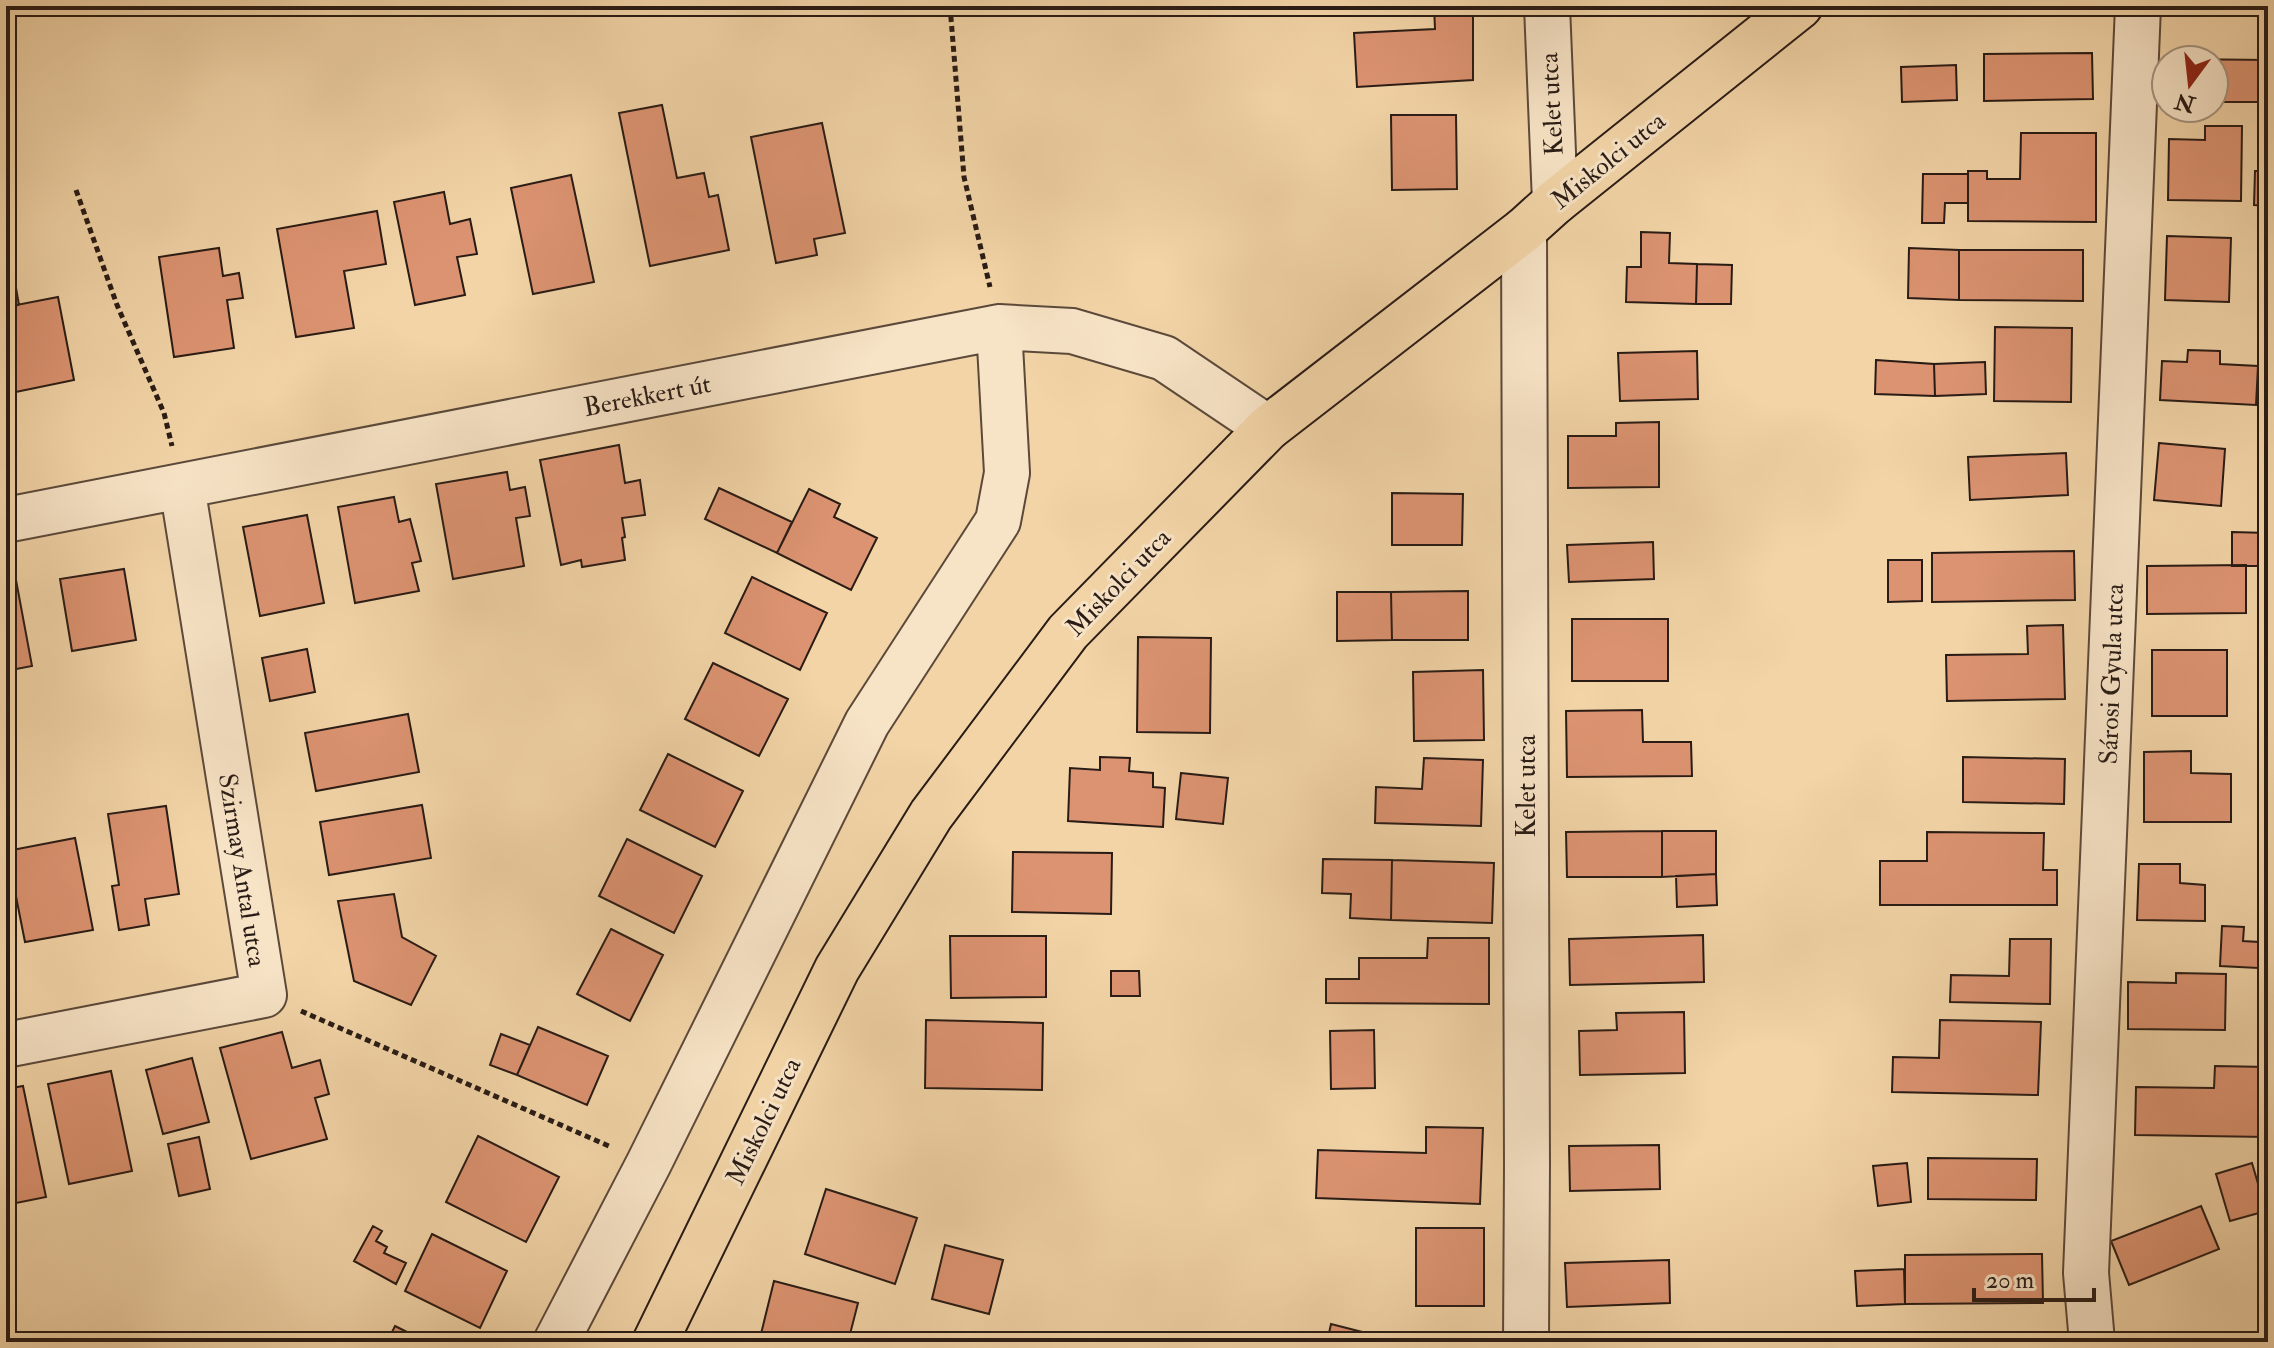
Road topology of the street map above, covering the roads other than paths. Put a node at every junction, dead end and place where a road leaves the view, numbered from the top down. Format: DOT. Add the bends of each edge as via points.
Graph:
graph roads {
  1 [pos="1547,6"];
  2 [pos="1800,6"];
  3 [pos="2138,6"];
  4 [pos="1540,216"];
  5 [pos="999,327"];
  6 [pos="1268,428"];
  7 [pos="182,486"];
  8 [pos="6,520"];
  9 [pos="6,1045"];
  10 [pos="556,1342"];
  11 [pos="655,1342"];
  12 [pos="1526,1342"];
  13 [pos="2092,1342"];
  1 -- 4 [label="street, Kelet utca"];
  2 -- 4 [label="main road, Miskolci utca"];
  3 -- 13 [label="street, Sárosi Gyula utca" via="2086,1273"];
  4 -- 6 [label="main road, Miskolci utca"];
  4 -- 12 [label="street, Kelet utca"];
  5 -- 6 [label="street, Berekkert út" via="1072,331 1164,358"];
  5 -- 7 [label="street, Berekkert út"];
  5 -- 10 [label="street" via="1007,473 998,521 867,723"];
  6 -- 11 [label="main road, Miskolci utca" via="1068,632 931,815 837,969"];
  7 -- 8 [label="street, Berekkert út"];
  7 -- 9 [label="street, Szirmay Antal utca" via="264,995"];
}
